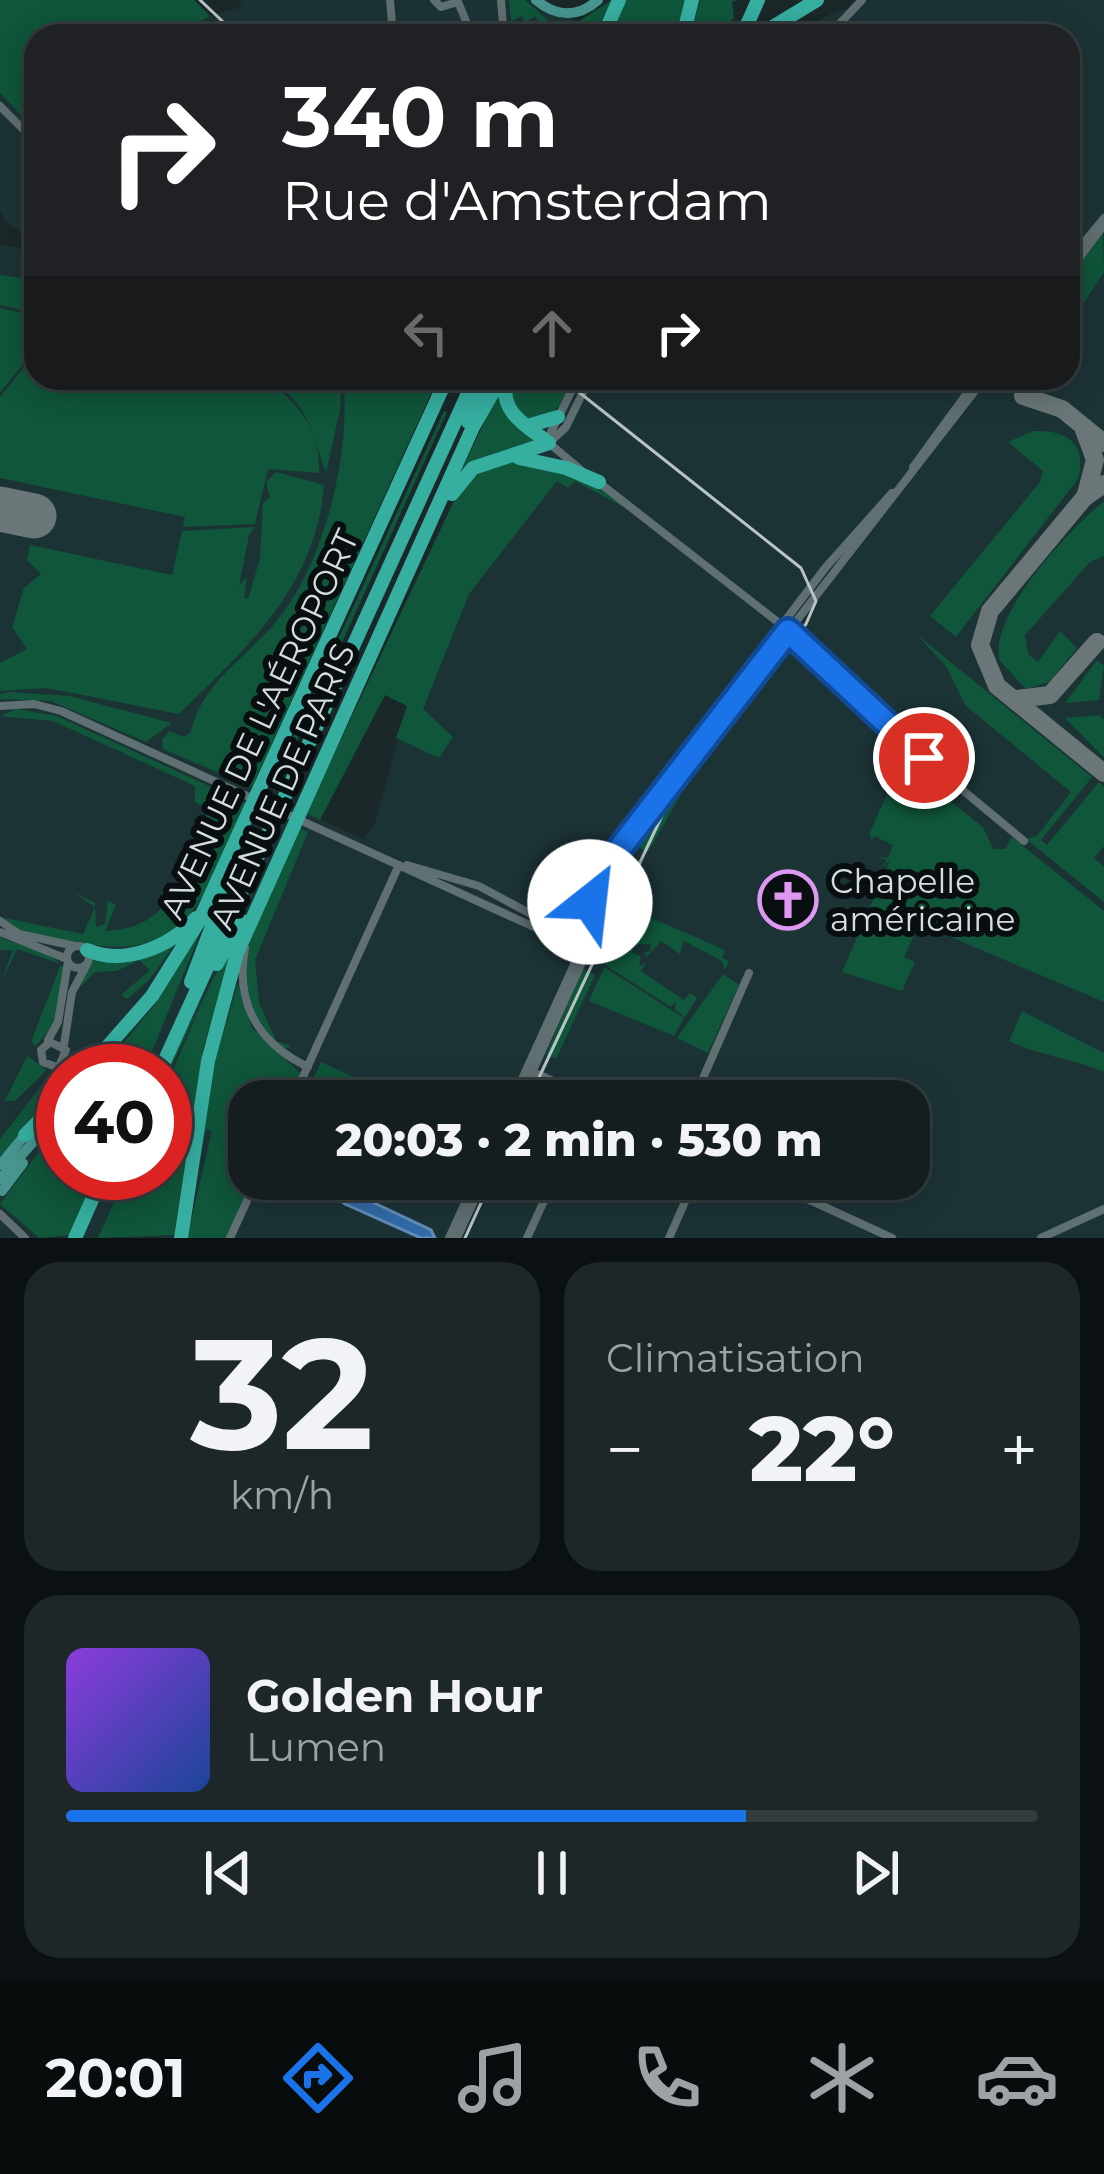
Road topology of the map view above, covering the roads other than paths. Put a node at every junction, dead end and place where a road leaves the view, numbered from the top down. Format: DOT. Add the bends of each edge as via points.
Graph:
graph roads {
  1 [pos="434,0"];
  2 [pos="536,0"];
  3 [pos="598,0"];
  4 [pos="800,0"];
  5 [pos="817,0"];
  6 [pos="862,0"];
  7 [pos="466,24"];
  8 [pos="762,24"];
  9 [pos="778,24"];
  10 [pos="839,24"];
  11 [pos="0,106"];
  12 [pos="24,130"];
  13 [pos="1104,222"];
  14 [pos="1080,249"];
  15 [pos="1080,256"];
  16 [pos="443,390"];
  17 [pos="455,390"];
  18 [pos="457,390"];
  19 [pos="473,390"];
  20 [pos="474,390"];
  21 [pos="498,390"];
  22 [pos="505,390"];
  23 [pos="574,390"];
  24 [pos="582,390"];
  25 [pos="972,390"];
  26 [pos="561,424"];
  27 [pos="527,426"];
  28 [pos="549,443"];
  29 [pos="508,457"];
  30 [pos="573,463"];
  31 [pos="599,482"];
  32 [pos="383,522"];
  33 [pos="423,538"];
  34 [pos="785,627"];
  35 [pos="0,706"];
  36 [pos="280,749"];
  37 [pos="312,782"];
  38 [pos="1024,841"];
  39 [pos="399,865"];
  40 [pos="475,895"];
  41 [pos="207,906"];
  42 [pos="566,908"];
  43 [pos="589,917"];
  44 [pos="556,920"];
  45 [pos="0,921"];
  46 [pos="247,928"];
  47 [pos="0,932"];
  48 [pos="588,934"];
  49 [pos="556,937"];
  50 [pos="573,945"];
  51 [pos="83,953"];
  52 [pos="68,961"];
  53 [pos="748,973"];
  54 [pos="191,982"];
  55 [pos="191,1003"];
  56 [pos="45,1044"];
  57 [pos="64,1044"];
  58 [pos="114,1044"];
  59 [pos="166,1044"];
  60 [pos="169,1044"];
  61 [pos="308,1067"];
  62 [pos="530,1071"];
  63 [pos="302,1080"];
  64 [pos="526,1080"];
  65 [pos="549,1080"];
  66 [pos="700,1080"];
  67 [pos="36,1122"];
  68 [pos="36,1125"];
  69 [pos="26,1136"];
  70 [pos="36,1140"];
  71 [pos="0,1165"];
  72 [pos="1,1188"];
  73 [pos="92,1200"];
  74 [pos="102,1200"];
  75 [pos="247,1200"];
  76 [pos="470,1200"];
  77 [pos="544,1200"];
  78 [pos="686,1200"];
  79 [pos="809,1200"];
  80 [pos="1104,1209"];
  81 [pos="0,1214"];
  82 [pos="879,1235"];
  83 [pos="25,1238"];
  84 [pos="75,1238"];
  85 [pos="84,1238"];
  86 [pos="178,1238"];
  87 [pos="230,1238"];
  88 [pos="453,1238"];
  89 [pos="527,1238"];
  90 [pos="669,1238"];
  91 [pos="892,1238"];
  92 [pos="1041,1238"];
  1 -- 7 [label="street" via="461,4"];
  2 -- 3 [label="main road" via="561,14"];
  4 -- 8 [label="highway"];
  5 -- 9 [label="highway"];
  6 -- 10 [label="street"];
  11 -- 12 [label="street"];
  13 -- 14 [label="street"];
  13 -- 15 [label="street"];
  16 -- 32 [label="highway, AVENUE DE L'AÉROPORT"];
  17 -- 32 [label="highway"];
  18 -- 54 [label="highway"];
  19 -- 55 [label="highway"];
  20 -- 33 [label="highway"];
  21 -- 33 [label="highway, AVENUE DE PARIS"];
  22 -- 27 [label="highway"];
  23 -- 26 [label="street"];
  24 -- 26 [label="street"];
  25 -- 34 [label="street"];
  26 -- 27 [label="highway"];
  26 -- 28 [label="street"];
  26 -- 30 [label="street"];
  27 -- 28 [label="highway"];
  28 -- 29 [label="highway"];
  28 -- 30 [label="street"];
  29 -- 31 [label="highway"];
  29 -- 33 [label="highway" via="465,474"];
  30 -- 31 [label="street"];
  31 -- 34 [label="street"];
  32 -- 36 [label="highway, AVENUE DE L'AÉROPORT"];
  33 -- 37 [label="highway, AVENUE DE PARIS"];
  34 -- 38 [label="street"];
  34 -- 42 [label="street"];
  34 -- 43 [label="street" via="603,870"];
  35 -- 39 [label="street" via="52,708"];
  36 -- 41 [label="highway, AVENUE DE L'AÉROPORT"];
  36 -- 54 [label="highway"];
  37 -- 46 [label="highway, AVENUE DE PARIS"];
  37 -- 55 [label="highway"];
  39 -- 40 [label="street"];
  39 -- 61 [label="street"];
  40 -- 44 [label="street"];
  40 -- 49 [label="street"];
  41 -- 51 [label="highway" via="157,947"];
  41 -- 58 [label="highway, AVENUE DE L'AÉROPORT"];
  42 -- 43 [label="street" via="577,905"];
  42 -- 44 [label="street"];
  43 -- 48 [label="street"];
  44 -- 49 [label="street"];
  45 -- 51 [label="street"];
  46 -- 61 [label="street" via="241,974 252,1019 275,1048"];
  46 -- 86 [label="highway, AVENUE DE PARIS" via="216,1025"];
  47 -- 52 [label="street"];
  48 -- 50 [label="street"];
  48 -- 62 [label="street" via="588,952"];
  49 -- 50 [label="street"];
  50 -- 62 [label="street" via="577,958"];
  51 -- 52 [label="street"];
  51 -- 52 [label="street" via="78,968"];
  51 -- 57 [label="street"];
  52 -- 56 [label="street" via="58,1022"];
  53 -- 66 [label="street"];
  54 -- 59 [label="highway"];
  55 -- 60 [label="highway"];
  61 -- 63 [label="street"];
  62 -- 64 [label="street"];
  62 -- 65 [label="street"];
  67 -- 69 [label="street"];
  68 -- 69 [label="highway"];
  69 -- 71 [label="main road"];
  70 -- 72 [label="main road"];
  73 -- 84 [label="highway"];
  74 -- 85 [label="highway"];
  75 -- 87 [label="street"];
  76 -- 88 [label="street"];
  77 -- 89 [label="street"];
  78 -- 90 [label="street"];
  79 -- 82 [label="street"];
  80 -- 92 [label="street"];
  81 -- 83 [label="street"];
  82 -- 91 [label="street"];
}
